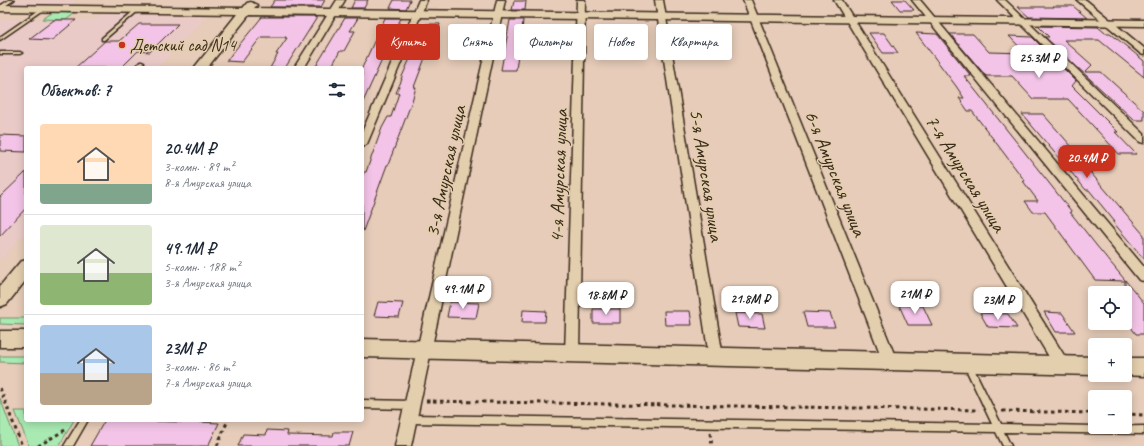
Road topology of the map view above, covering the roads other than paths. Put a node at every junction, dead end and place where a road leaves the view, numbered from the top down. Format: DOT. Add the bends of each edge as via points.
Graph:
graph roads {
  1 [pos="12,0"];
  2 [pos="255,0"];
  3 [pos="341,0"];
  4 [pos="423,0"];
  5 [pos="501,0"];
  6 [pos="581,0"];
  7 [pos="660,0"];
  8 [pos="747,0"];
  9 [pos="838,0"];
  10 [pos="916,0"];
  11 [pos="1001,0"];
  12 [pos="1081,0"];
  13 [pos="0,8"];
  14 [pos="43,9"];
  15 [pos="137,10"];
  16 [pos="246,11"];
  17 [pos="333,13"];
  18 [pos="417,14"];
  19 [pos="498,15"];
  20 [pos="581,16"];
  21 [pos="662,17"];
  22 [pos="754,19"];
  23 [pos="850,20"];
  24 [pos="934,21"];
  25 [pos="1024,22"];
  26 [pos="1108,23"];
  27 [pos="1144,23"];
  28 [pos="104,39"];
  29 [pos="0,40"];
  30 [pos="1144,52"];
  31 [pos="0,53"];
  32 [pos="20,53"];
  33 [pos="142,63"];
  34 [pos="139,66"];
  35 [pos="202,66"];
  36 [pos="300,66"];
  37 [pos="364,139"];
  38 [pos="1144,140"];
  39 [pos="24,269"];
  40 [pos="1144,276"];
  41 [pos="0,299"];
  42 [pos="0,339"];
  43 [pos="24,339"];
  44 [pos="364,348"];
  45 [pos="425,349"];
  46 [pos="572,353"];
  47 [pos="716,357"];
  48 [pos="890,361"];
  49 [pos="967,363"];
  50 [pos="1062,365"];
  51 [pos="1088,366"];
  52 [pos="1132,367"];
  53 [pos="1144,367"];
  54 [pos="364,404"];
  55 [pos="415,409"];
  56 [pos="83,422"];
  57 [pos="999,429"];
  58 [pos="1144,430"];
  59 [pos="68,446"];
  60 [pos="403,446"];
  61 [pos="1007,446"];
  1 -- 13 [label="lane"];
  2 -- 16 [label="street"];
  3 -- 17 [label="street"];
  4 -- 18 [label="street"];
  5 -- 19 [label="street, 3-я Амурская улица"];
  6 -- 20 [label="street, 4-я Амурская улица"];
  7 -- 21 [label="street, 5-я Амурская улица"];
  8 -- 22 [label="street, 6-я Амурская улица"];
  9 -- 23 [label="street, 7-я Амурская улица"];
  10 -- 24 [label="street"];
  11 -- 25 [label="street"];
  12 -- 26 [label="street"];
  13 -- 14 [label="street"];
  14 -- 15 [label="street"];
  14 -- 29 [label="lane"];
  15 -- 16 [label="street"];
  15 -- 28 [label="lane"];
  16 -- 17 [label="street"];
  16 -- 35 [label="street"];
  17 -- 18 [label="street"];
  17 -- 36 [label="street"];
  18 -- 19 [label="street"];
  18 -- 37 [label="street"];
  19 -- 20 [label="street"];
  19 -- 45 [label="street, 3-я Амурская улица"];
  20 -- 21 [label="street"];
  20 -- 46 [label="street, 4-я Амурская улица"];
  21 -- 22 [label="street"];
  21 -- 47 [label="street, 5-я Амурская улица"];
  22 -- 23 [label="street"];
  22 -- 48 [label="street, 6-я Амурская улица"];
  23 -- 24 [label="street"];
  23 -- 50 [label="street, 7-я Амурская улица"];
  24 -- 25 [label="street"];
  24 -- 40 [label="street"];
  25 -- 26 [label="street"];
  25 -- 38 [label="street"];
  26 -- 27 [label="street"];
  26 -- 30 [label="street"];
  31 -- 32 [label="lane"];
  33 -- 34 [label="lane"];
  39 -- 41 [label="street"];
  42 -- 43 [label="street"];
  44 -- 45 [label="street"];
  45 -- 46 [label="street"];
  45 -- 55 [label="street, 3-я Амурская улица"];
  46 -- 47 [label="street"];
  47 -- 48 [label="street"];
  48 -- 49 [label="street"];
  49 -- 50 [label="street"];
  49 -- 57 [label="lane"];
  50 -- 51 [label="street"];
  52 -- 53 [label="street"];
  54 -- 55 [label="lane"];
  55 -- 57 [label="lane"];
  55 -- 60 [label="street, 3-я Амурская улица"];
  56 -- 59 [label="lane"];
  57 -- 58 [label="lane"];
  57 -- 61 [label="lane"];
}
